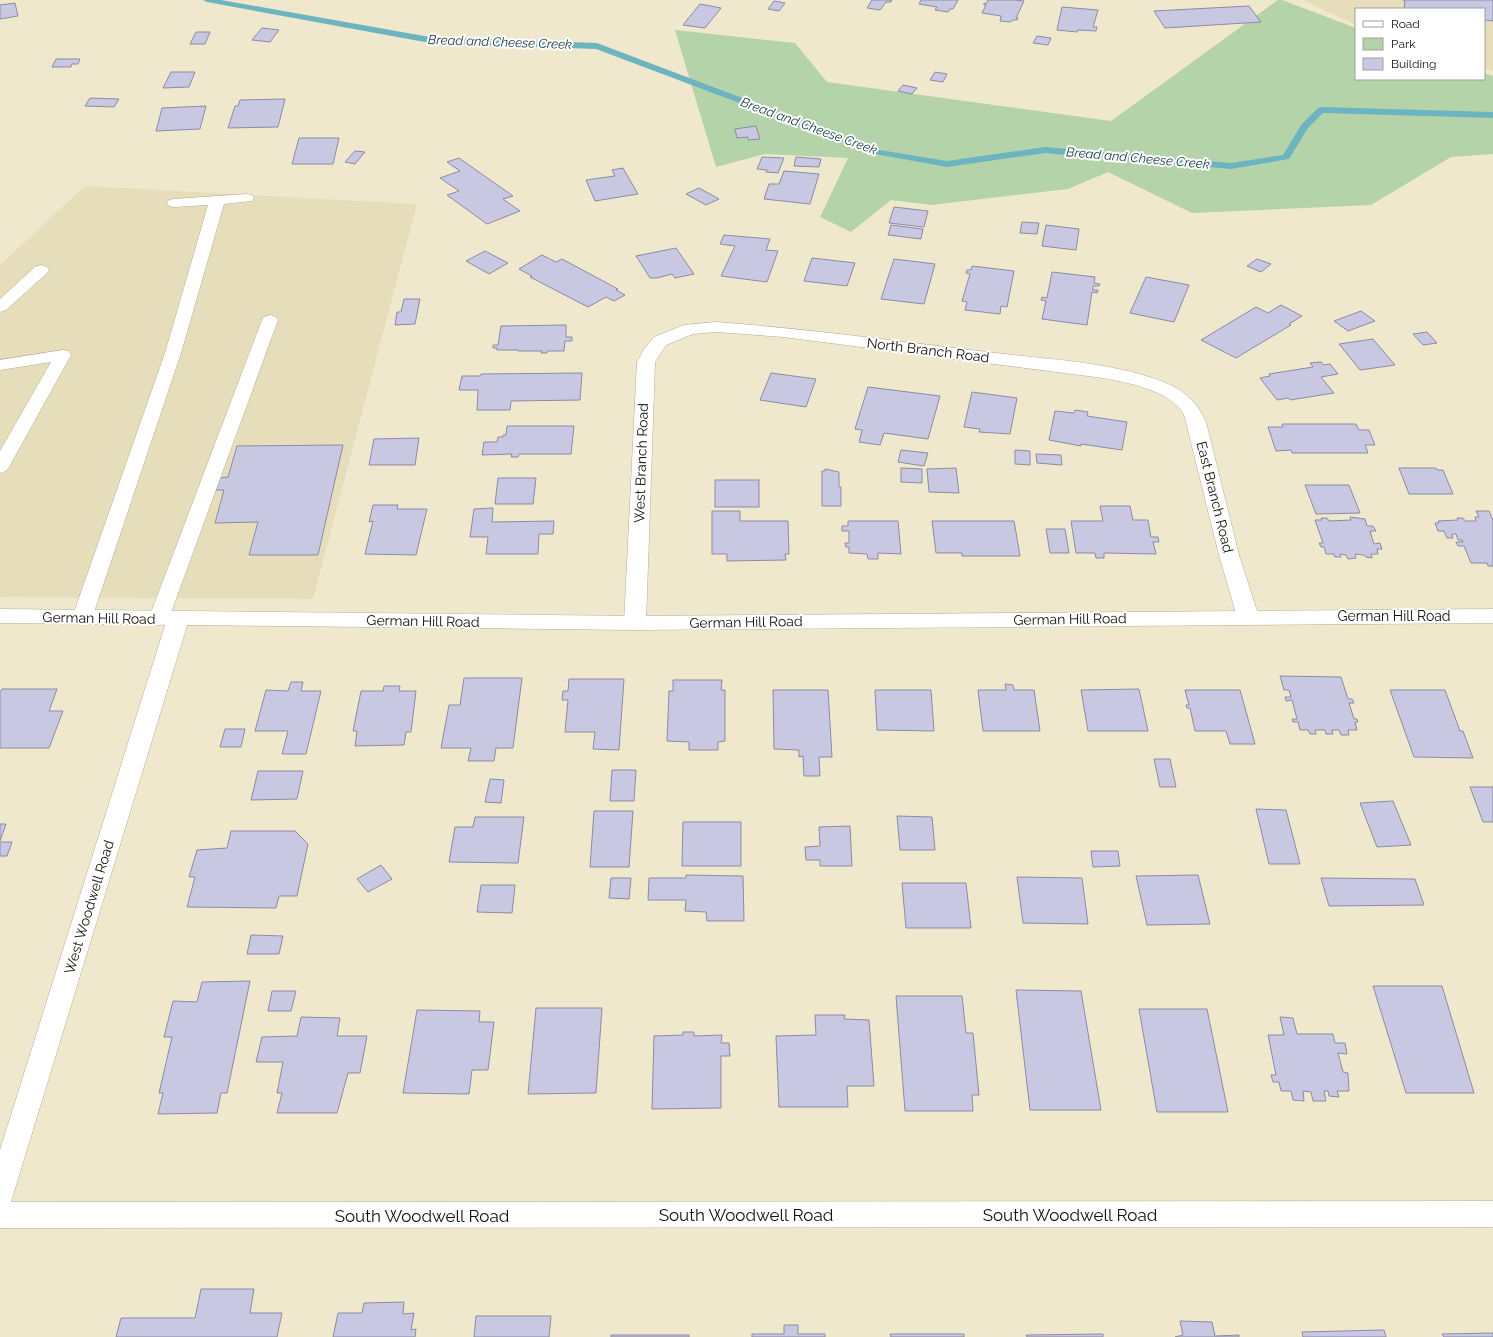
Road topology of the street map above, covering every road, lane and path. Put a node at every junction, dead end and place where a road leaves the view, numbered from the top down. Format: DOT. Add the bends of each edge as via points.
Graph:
graph roads {
  1 [pos="247,198"];
  2 [pos="217,201"];
  3 [pos="174,203"];
  4 [pos="41,270"];
  5 [pos="0,307"];
  6 [pos="270,320"];
  7 [pos="690,329"];
  8 [pos="0,365"];
  9 [pos="1163,388"];
  10 [pos="0,467"];
  11 [pos="0,616"];
  12 [pos="1493,616"];
  13 [pos="1248,617"];
  14 [pos="82,618"];
  15 [pos="169,619"];
  16 [pos="635,623"];
  17 [pos="0,1195"];
  18 [pos="1493,1214"];
  19 [pos="0,1216"];
  1 -- 2 [label="lane"];
  2 -- 3 [label="lane"];
  2 -- 14 [label="lane" via="172,352"];
  4 -- 5 [label="lane"];
  6 -- 15 [label="lane"];
  7 -- 9 [label="street, North Branch Road" via="716,327 784,332 1103,372"];
  7 -- 16 [label="street, West Branch Road" via="660,341 646,362"];
  8 -- 10 [label="lane" via="63,355"];
  9 -- 13 [label="street, East Branch Road" via="1190,409 1196,422 1229,555"];
  11 -- 14 [label="street, German Hill Road"];
  12 -- 13 [label="street, German Hill Road"];
  13 -- 16 [label="street, German Hill Road"];
  14 -- 15 [label="street, German Hill Road"];
  15 -- 16 [label="street, German Hill Road"];
  15 -- 17 [label="street, West Woodwell Road"];
  18 -- 19 [label="street, South Woodwell Road"];
}
